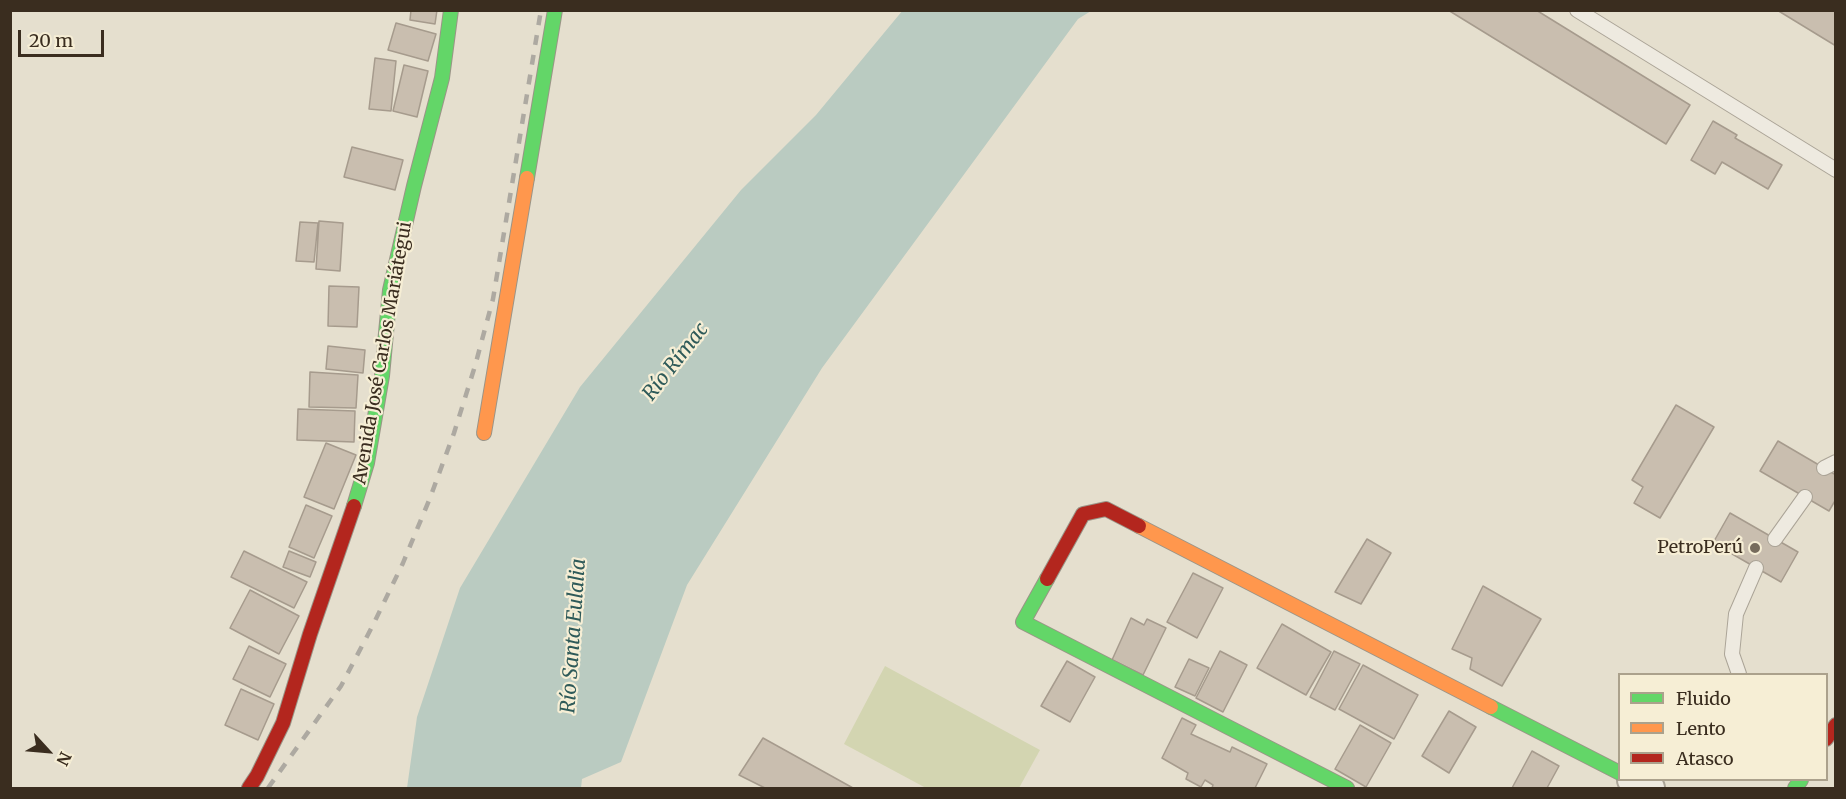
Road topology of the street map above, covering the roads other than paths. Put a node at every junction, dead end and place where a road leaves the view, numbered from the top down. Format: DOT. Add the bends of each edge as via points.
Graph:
graph roads {
  1 [pos="451,10"];
  2 [pos="555,10"];
  3 [pos="1577,10"];
  4 [pos="1836,170"];
  5 [pos="484,433"];
  6 [pos="1805,497"];
  7 [pos="1775,539"];
  8 [pos="1756,568"];
  9 [pos="1738,673"];
  10 [pos="1836,724"];
  11 [pos="1828,737"];
  12 [pos="1618,772"];
  13 [pos="1634,781"];
  14 [pos="249,789"];
  15 [pos="1347,789"];
  16 [pos="1650,789"];
  1 -- 14 [label="main road, Avenida José Carlos Mariátegui" via="441,78 390,290 382,376 367,463 283,723"];
  2 -- 5 [label="main road"];
  3 -- 4 [label="lane"];
  6 -- 7 [label="lane"];
  8 -- 9 [label="lane" via="1736,614 1732,654"];
  10 -- 11 [label="main road"];
  12 -- 15 [label="main road" via="1106,509 1083,514 1023,622"];
  13 -- 16 [label="street"];
}
